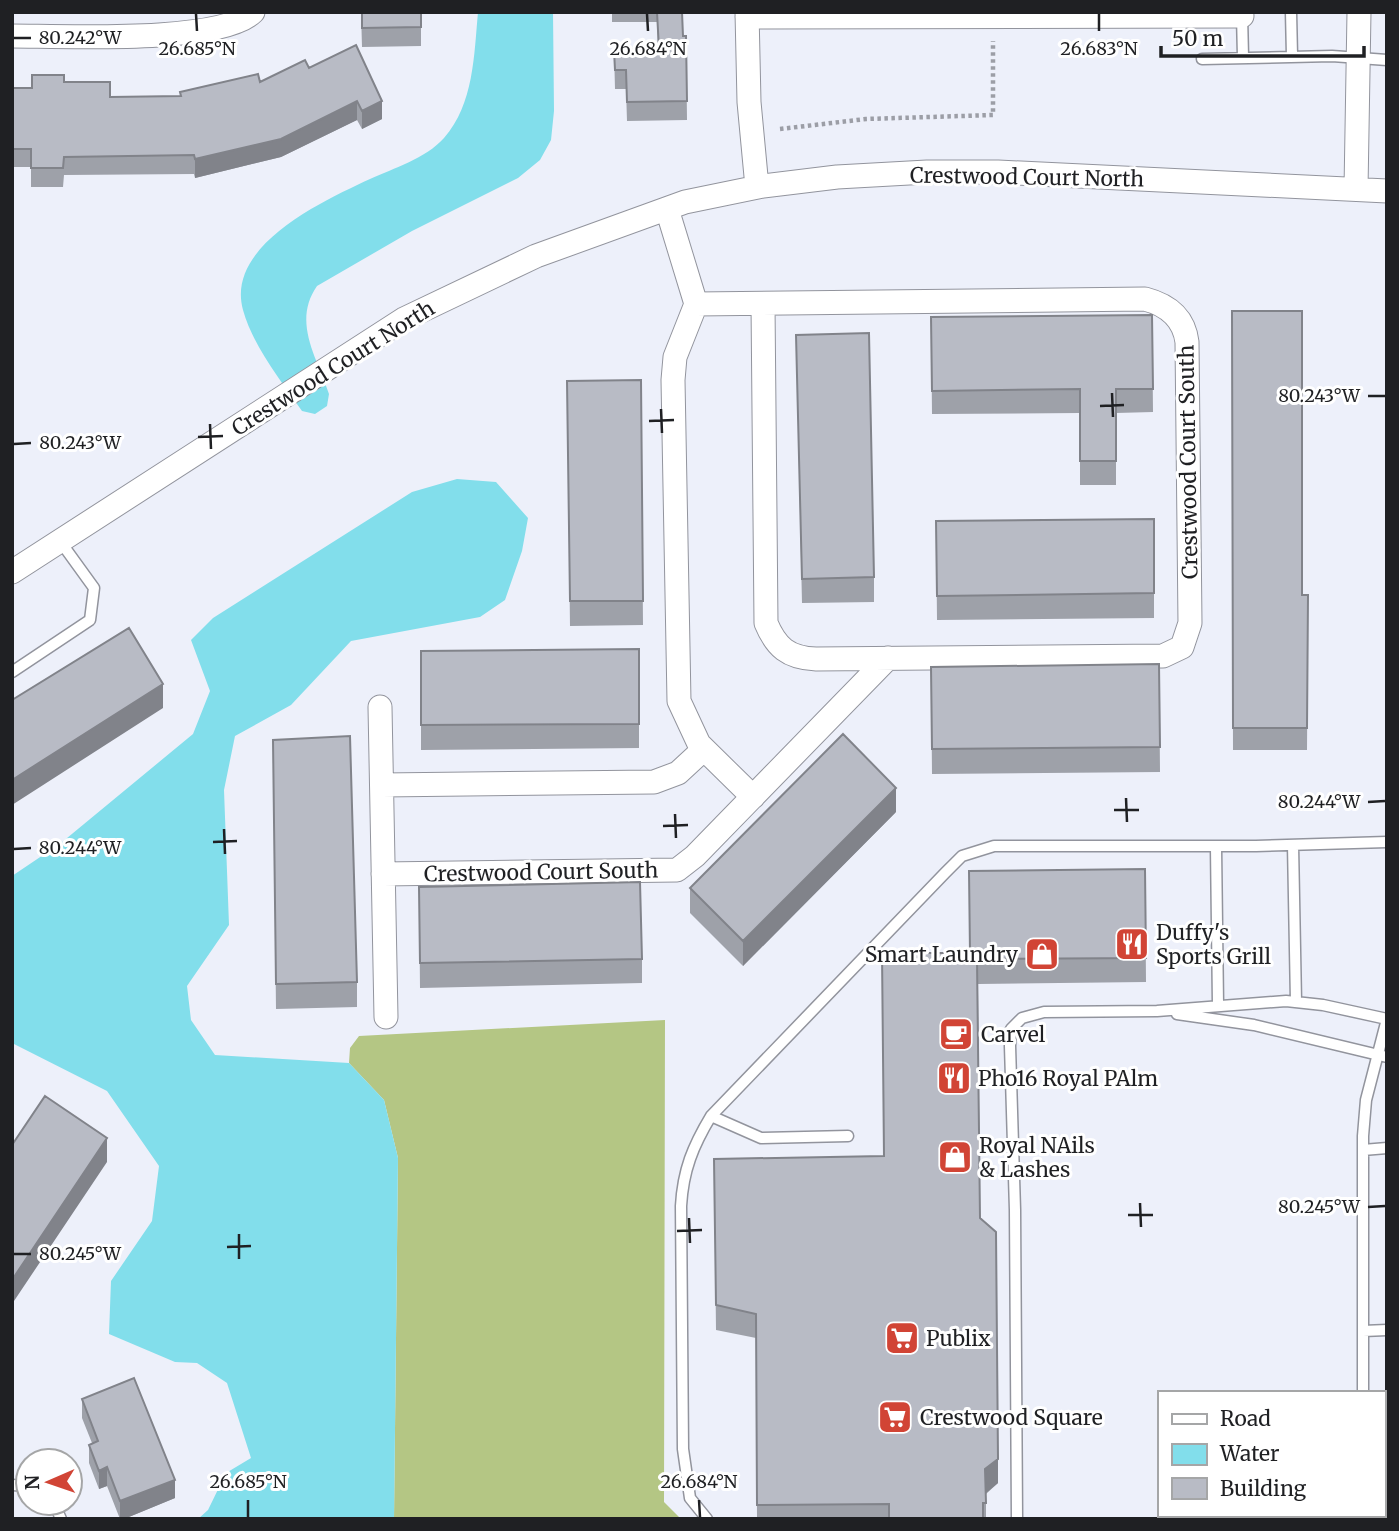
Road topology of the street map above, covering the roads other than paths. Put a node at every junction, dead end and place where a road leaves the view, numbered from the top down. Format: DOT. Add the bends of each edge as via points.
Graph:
graph roads {
  1 [pos="253,12"];
  2 [pos="1291,12"];
  3 [pos="1359,12"];
  4 [pos="747,14"];
  5 [pos="1242,14"];
  6 [pos="12,36"];
  7 [pos="1292,56"];
  8 [pos="1243,57"];
  9 [pos="1202,59"];
  10 [pos="1358,59"];
  11 [pos="1387,60"];
  12 [pos="757,187"];
  13 [pos="1356,190"];
  14 [pos="1387,191"];
  15 [pos="667,209"];
  16 [pos="696,304"];
  17 [pos="763,304"];
  18 [pos="60,541"];
  19 [pos="12,572"];
  20 [pos="888,658"];
  21 [pos="12,672"];
  22 [pos="380,707"];
  23 [pos="705,749"];
  24 [pos="382,785"];
  25 [pos="753,797"];
  26 [pos="1387,842"];
  27 [pos="1293,845"];
  28 [pos="1216,847"];
  29 [pos="383,874"];
  30 [pos="1296,1002"];
  31 [pos="1218,1006"];
  32 [pos="1157,1011"];
  33 [pos="386,1017"];
  34 [pos="1387,1019"];
  35 [pos="1382,1056"];
  36 [pos="711,1116"];
  37 [pos="848,1136"];
  38 [pos="1387,1148"];
  39 [pos="1363,1150"];
  40 [pos="1363,1331"];
  41 [pos="1387,1331"];
  42 [pos="1363,1391"];
  43 [pos="706,1519"];
  44 [pos="1017,1519"];
  1 -- 6 [label="street" via="213,28 149,36"];
  2 -- 7 [label="lane"];
  3 -- 10 [label="street"];
  4 -- 5 [label="street"];
  4 -- 12 [label="street"];
  5 -- 8 [label="lane"];
  7 -- 8 [label="lane"];
  7 -- 10 [label="lane"];
  8 -- 9 [label="lane"];
  10 -- 11 [label="lane"];
  10 -- 13 [label="street"];
  12 -- 13 [label="street, Crestwood Court North" via="837,177 998,172"];
  12 -- 15 [label="street, Crestwood Court North"];
  13 -- 14 [label="street, Crestwood Court North"];
  15 -- 16 [label="street"];
  15 -- 18 [label="street, Crestwood Court North" via="536,256 404,319"];
  16 -- 17 [label="street, Crestwood Court South"];
  16 -- 23 [label="street" via="675,357 673,380 677,672 684,715"];
  17 -- 20 [label="street, Crestwood Court South" via="765,623 773,641 798,659"];
  17 -- 20 [label="street, Crestwood Court South" via="1146,299 1170,310 1185,330 1190,623 1182,647 1163,656"];
  18 -- 19 [label="street, Crestwood Court North"];
  18 -- 21 [label="lane" via="94,588 90,620"];
  20 -- 25 [label="street, Crestwood Court South"];
  22 -- 24 [label="street"];
  23 -- 24 [label="street" via="678,773 654,782"];
  23 -- 25 [label="street"];
  24 -- 29 [label="street"];
  25 -- 29 [label="street, Crestwood Court South" via="677,870"];
  26 -- 27 [label="lane"];
  27 -- 28 [label="lane"];
  27 -- 30 [label="lane"];
  28 -- 31 [label="lane"];
  28 -- 36 [label="lane" via="994,846 962,856"];
  29 -- 33 [label="street"];
  30 -- 31 [label="lane"];
  30 -- 34 [label="lane"];
  31 -- 32 [label="lane"];
  32 -- 35 [label="lane" via="1254,1025"];
  32 -- 44 [label="lane" via="1044,1012 1022,1018 1011,1029"];
  34 -- 35 [label="lane"];
  35 -- 39 [label="lane" via="1366,1100"];
  36 -- 37 [label="lane" via="761,1138"];
  36 -- 43 [label="lane" via="692,1147 683,1175 681,1206 683,1449 690,1498"];
  38 -- 39 [label="lane"];
  39 -- 40 [label="lane"];
  40 -- 41 [label="lane"];
  40 -- 42 [label="lane"];
}
